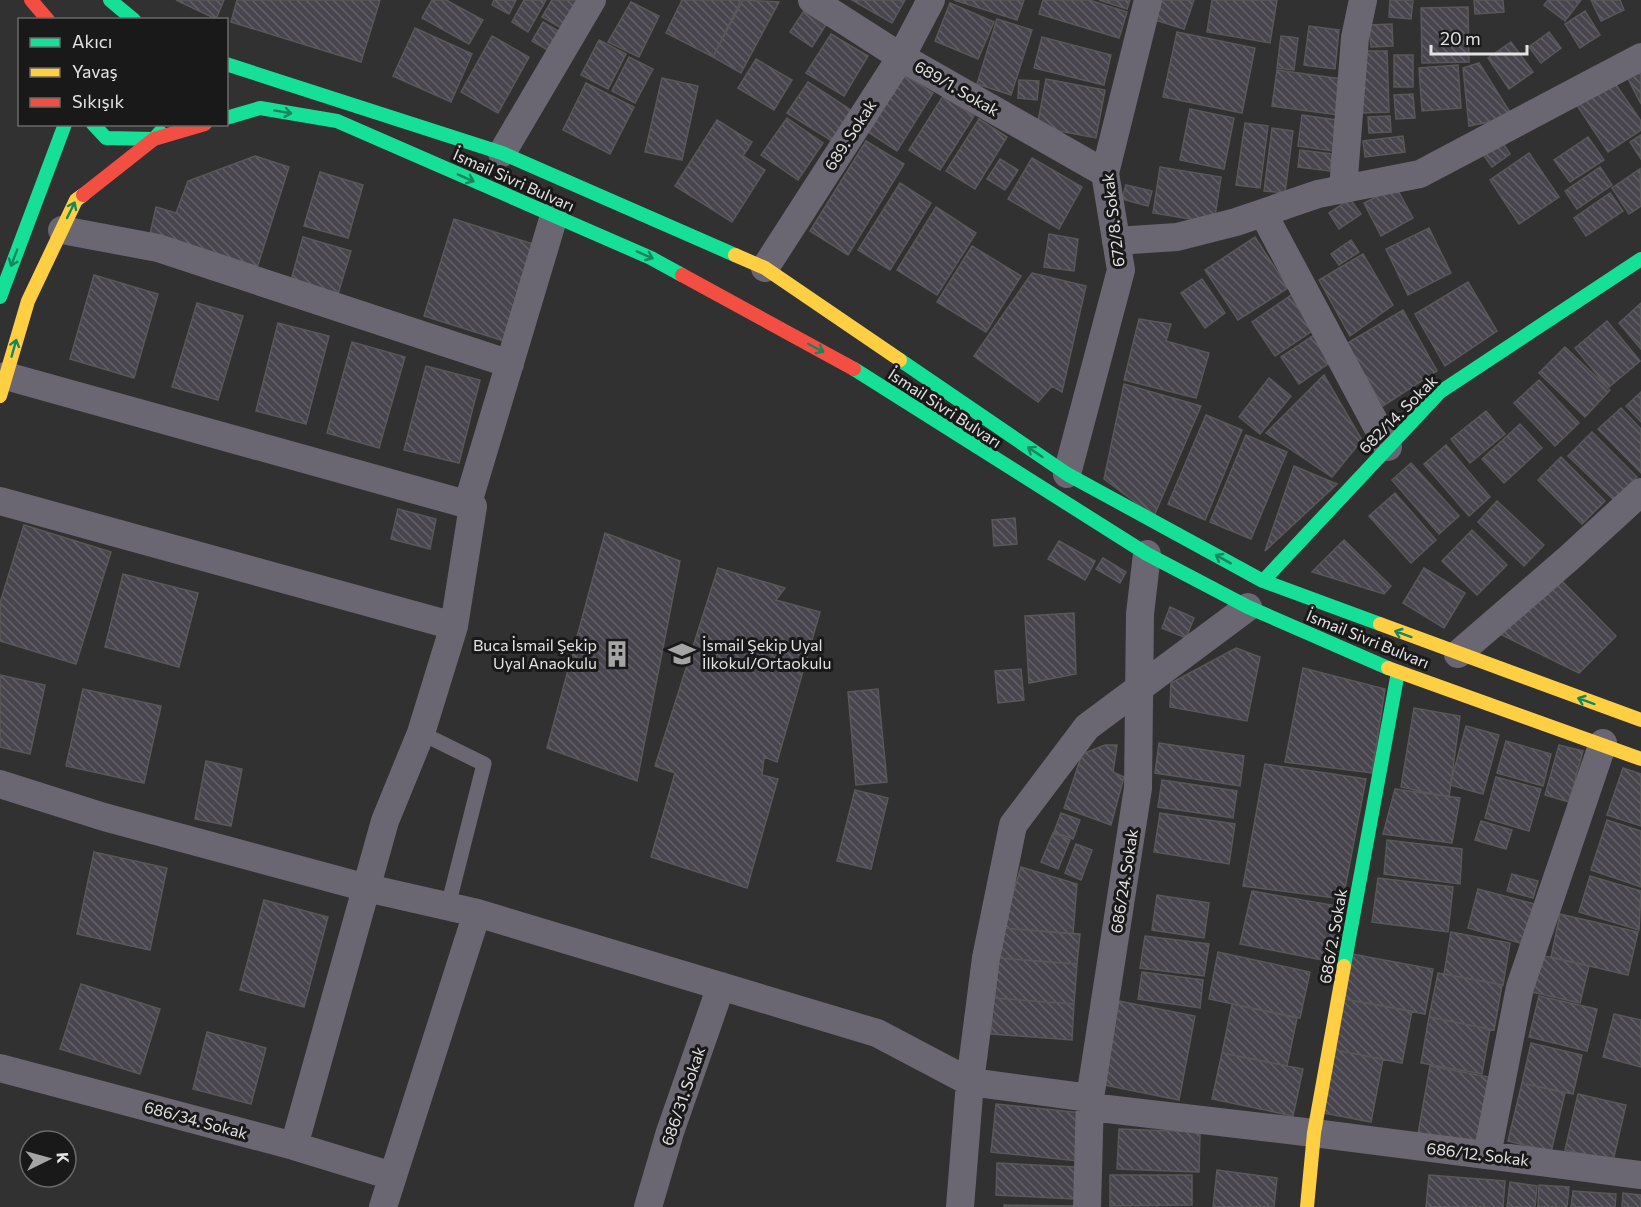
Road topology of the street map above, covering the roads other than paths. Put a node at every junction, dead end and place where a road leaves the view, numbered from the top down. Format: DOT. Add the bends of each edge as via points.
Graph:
graph roads {
  1 [pos="31,0"];
  2 [pos="110,0"];
  3 [pos="592,0"];
  4 [pos="812,0"];
  5 [pos="931,0"];
  6 [pos="1148,0"];
  7 [pos="1363,0"];
  8 [pos="46,18"];
  9 [pos="132,18"];
  10 [pos="901,57"];
  11 [pos="1641,57"];
  12 [pos="228,65"];
  13 [pos="228,117"];
  14 [pos="64,126"];
  15 [pos="95,126"];
  16 [pos="164,126"];
  17 [pos="197,126"];
  18 [pos="154,139"];
  19 [pos="502,153"];
  20 [pos="1105,172"];
  21 [pos="1343,189"];
  22 [pos="1263,213"];
  23 [pos="554,216"];
  24 [pos="62,230"];
  25 [pos="1116,241"];
  26 [pos="1641,259"];
  27 [pos="765,268"];
  28 [pos="6,293"];
  29 [pos="510,364"];
  30 [pos="3,386"];
  31 [pos="1388,447"];
  32 [pos="1067,474"];
  33 [pos="1641,492"];
  34 [pos="0,501"];
  35 [pos="467,507"];
  36 [pos="1147,554"];
  37 [pos="1263,581"];
  38 [pos="1248,607"];
  39 [pos="454,626"];
  40 [pos="1458,654"];
  41 [pos="1398,672"];
  42 [pos="1139,691"];
  43 [pos="1641,720"];
  44 [pos="421,733"];
  45 [pos="1603,744"];
  46 [pos="1641,759"];
  47 [pos="0,784"];
  48 [pos="367,888"];
  49 [pos="448,906"];
  50 [pos="477,913"];
  51 [pos="721,986"];
  52 [pos="0,1068"];
  53 [pos="970,1082"];
  54 [pos="1090,1103"];
  55 [pos="1314,1133"];
  56 [pos="294,1146"];
  57 [pos="1487,1155"];
  58 [pos="1641,1175"];
  59 [pos="392,1176"];
  60 [pos="383,1207"];
  61 [pos="648,1207"];
  62 [pos="960,1207"];
  63 [pos="1087,1207"];
  64 [pos="1307,1207"];
  1 -- 8 [label="main road"];
  2 -- 9 [label="main road"];
  3 -- 19 [label="street"];
  4 -- 10 [label="street, 689/1. Sokak"];
  5 -- 10 [label="street, 689. Sokak"];
  6 -- 20 [label="street, 672/8. Sokak"];
  7 -- 21 [label="street" via="1355,38"];
  10 -- 20 [label="street, 689/1. Sokak"];
  10 -- 27 [label="street, 689. Sokak"];
  11 -- 21 [label="street" via="1420,174"];
  12 -- 19 [label="main road, İsmail Sivri Bulvarı"];
  13 -- 23 [label="main road, İsmail Sivri Bulvarı, one-way" via="260,108 337,122"];
  14 -- 28 [label="main road, one-way"];
  15 -- 18 [label="main road" via="106,138"];
  16 -- 18 [label="main road"];
  17 -- 18 [label="main road"];
  24 -- 18 [label="main road, one-way" via="76,200"];
  19 -- 27 [label="main road, İsmail Sivri Bulvarı"];
  20 -- 25 [label="street, 672/8. Sokak"];
  21 -- 22 [label="street"];
  22 -- 25 [label="street" via="1177,237"];
  22 -- 31 [label="street"];
  23 -- 29 [label="street"];
  23 -- 36 [label="main road, İsmail Sivri Bulvarı, one-way" via="651,258 847,364"];
  24 -- 28 [label="main road"];
  24 -- 29 [label="street" via="158,248"];
  25 -- 32 [label="street, 672/8. Sokak" via="1121,270"];
  26 -- 31 [label="main road, 682/14. Sokak" via="1440,392"];
  32 -- 27 [label="main road, İsmail Sivri Bulvarı, one-way"];
  30 -- 28 [label="main road, one-way"];
  29 -- 35 [label="street"];
  30 -- 35 [label="street"];
  31 -- 37 [label="main road, 682/14. Sokak"];
  37 -- 32 [label="main road, İsmail Sivri Bulvarı, one-way"];
  33 -- 40 [label="street"];
  34 -- 39 [label="street"];
  35 -- 39 [label="street" via="473,506"];
  36 -- 38 [label="main road, İsmail Sivri Bulvarı"];
  36 -- 42 [label="street, 686/24. Sokak" via="1140,614"];
  40 -- 37 [label="main road, İsmail Sivri Bulvarı, one-way"];
  38 -- 41 [label="main road, İsmail Sivri Bulvarı"];
  38 -- 42 [label="street"];
  39 -- 44 [label="street"];
  43 -- 40 [label="main road, İsmail Sivri Bulvarı, one-way"];
  41 -- 45 [label="main road, İsmail Sivri Bulvarı"];
  41 -- 55 [label="main road, 686/2. Sokak"];
  42 -- 53 [label="street" via="1087,727 1013,825 986,957"];
  42 -- 54 [label="street, 686/24. Sokak" via="1138,788"];
  44 -- 48 [label="street" via="385,821"];
  44 -- 49 [label="lane" via="484,764"];
  45 -- 46 [label="main road, İsmail Sivri Bulvarı"];
  45 -- 57 [label="street" via="1520,987"];
  47 -- 48 [label="street" via="104,817"];
  48 -- 49 [label="street"];
  48 -- 56 [label="street"];
  49 -- 50 [label="street"];
  50 -- 51 [label="street"];
  50 -- 59 [label="street"];
  51 -- 53 [label="street" via="877,1033"];
  51 -- 61 [label="street, 686/31. Sokak"];
  52 -- 56 [label="street, 686/34. Sokak"];
  53 -- 54 [label="street, 686/12. Sokak"];
  53 -- 62 [label="street"];
  54 -- 55 [label="street, 686/12. Sokak"];
  54 -- 63 [label="street, 686/24. Sokak"];
  55 -- 57 [label="street, 686/12. Sokak"];
  55 -- 64 [label="main road, 686/2. Sokak"];
  56 -- 59 [label="street, 686/34. Sokak"];
  57 -- 58 [label="street, 686/12. Sokak"];
  59 -- 60 [label="street"];
}
